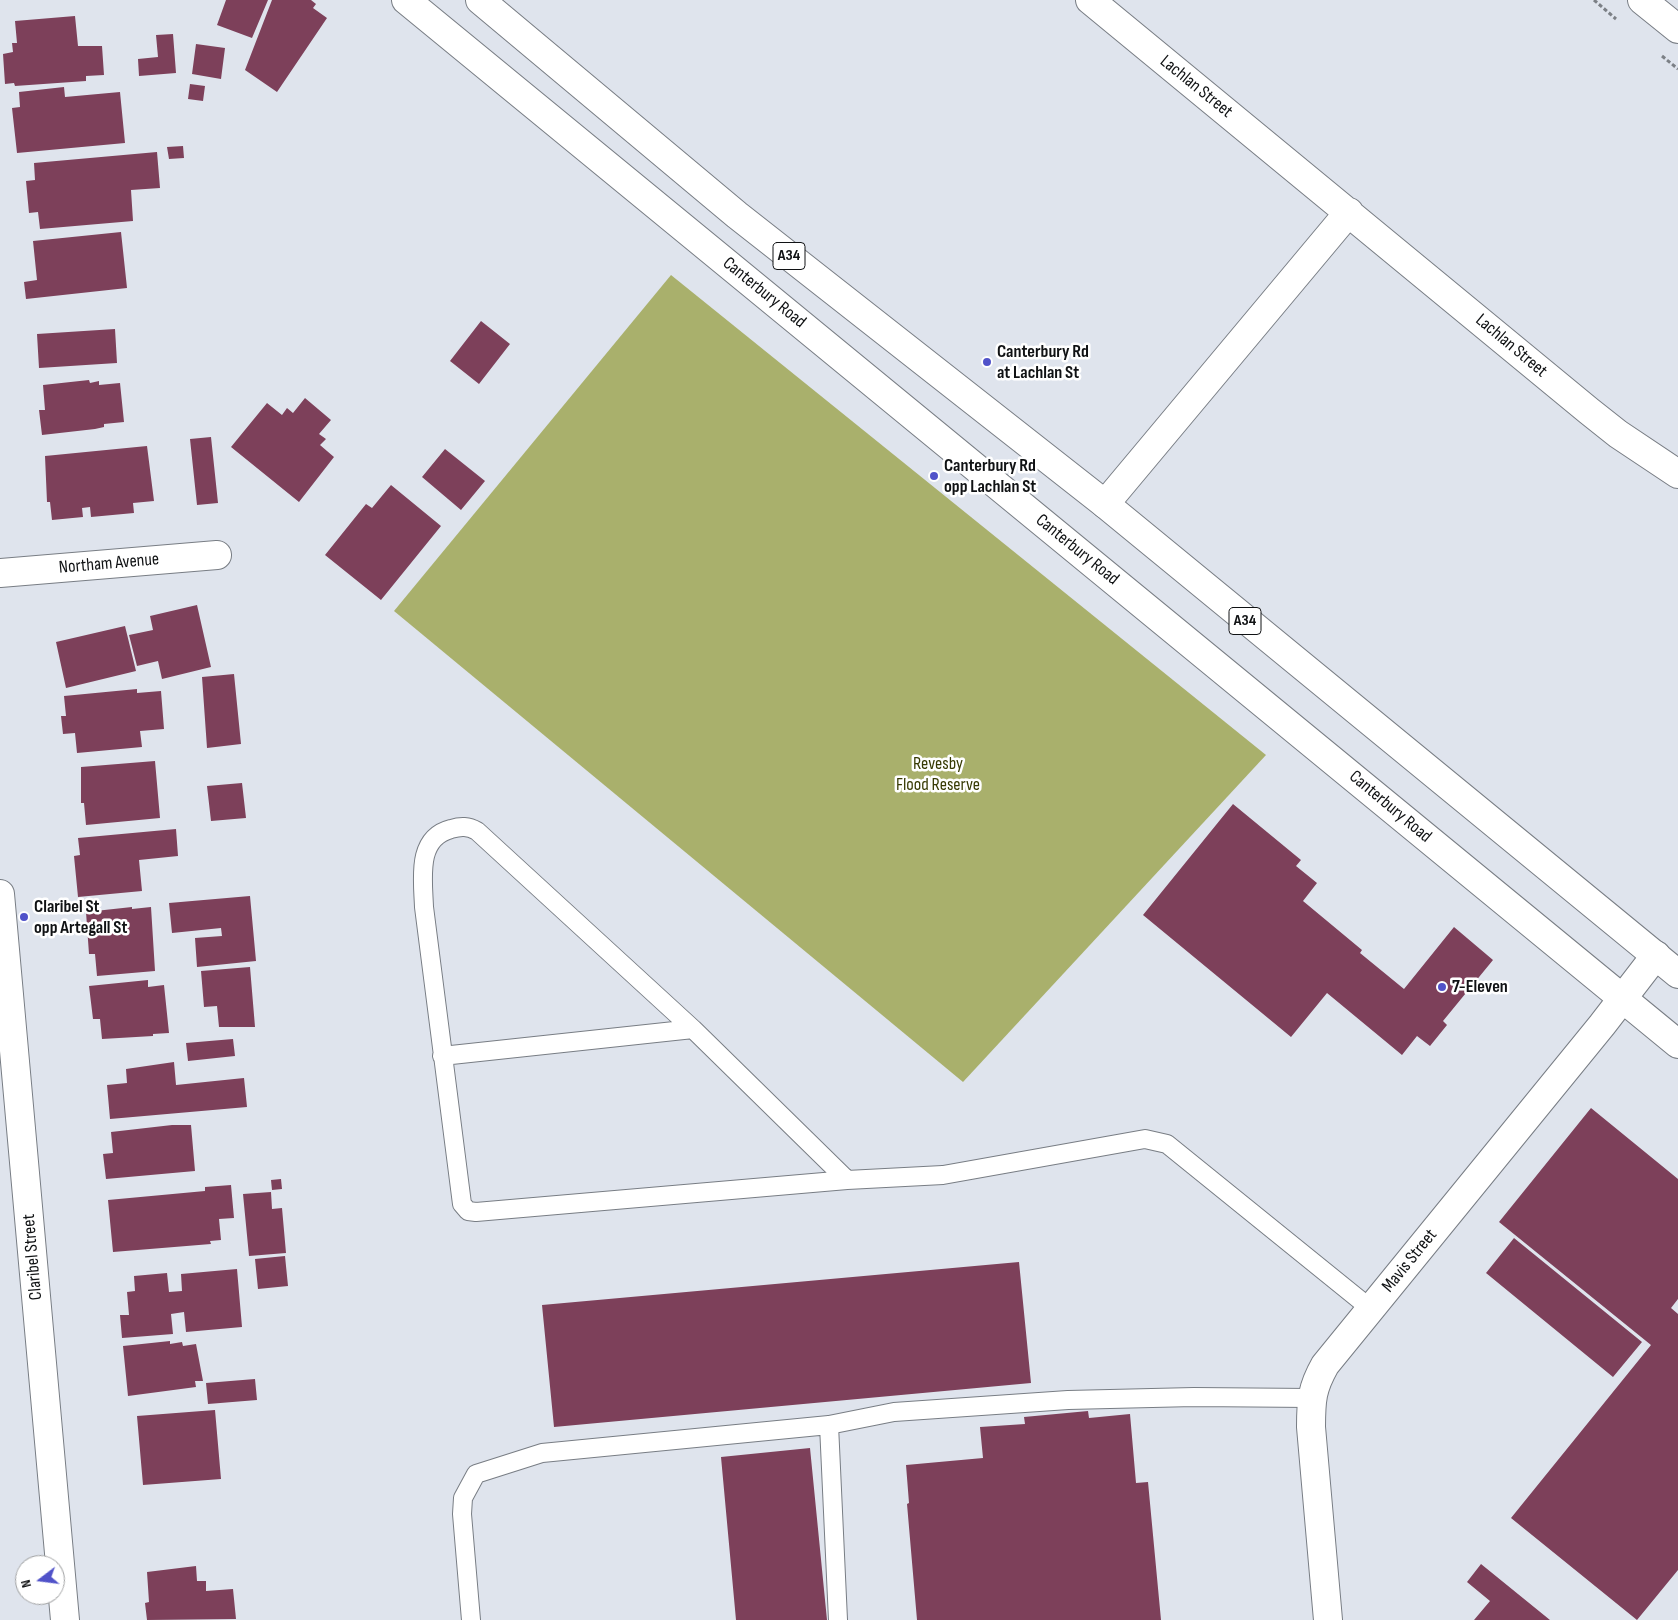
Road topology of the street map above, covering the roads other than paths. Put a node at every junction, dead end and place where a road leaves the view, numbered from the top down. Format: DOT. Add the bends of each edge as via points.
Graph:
graph roads {
  1 [pos="406,0"];
  2 [pos="480,0"];
  3 [pos="1090,0"];
  4 [pos="1642,0"];
  5 [pos="1678,29"];
  6 [pos="1349,212"];
  7 [pos="1678,474"];
  8 [pos="1105,504"];
  9 [pos="217,555"];
  10 [pos="0,573"];
  11 [pos="0,894"];
  12 [pos="1656,955"];
  13 [pos="1678,974"];
  14 [pos="1623,1000"];
  15 [pos="693,1029"];
  16 [pos="1678,1044"];
  17 [pos="442,1056"];
  18 [pos="8,1061"];
  19 [pos="847,1180"];
  20 [pos="1371,1308"];
  21 [pos="1311,1398"];
  22 [pos="829,1425"];
  23 [pos="65,1620"];
  24 [pos="471,1620"];
  25 [pos="838,1620"];
  26 [pos="1328,1620"];
  1 -- 14 [label="main road, Canterbury Road / A34"];
  2 -- 8 [label="main road, A34" via="737,215"];
  3 -- 6 [label="main road, Lachlan Street"];
  4 -- 5 [label="main road"];
  6 -- 7 [label="main road, Lachlan Street" via="1618,434"];
  6 -- 8 [label="main road"];
  8 -- 12 [label="main road, A34"];
  9 -- 10 [label="main road, Northam Avenue"];
  11 -- 18 [label="main road, Claribel Street"];
  12 -- 13 [label="main road, A34"];
  12 -- 14 [label="main road, Mavis Street"];
  14 -- 16 [label="main road, Canterbury Road / A34"];
  14 -- 20 [label="main road, Mavis Street"];
  15 -- 17 [label="lane"];
  15 -- 17 [label="lane" via="490,842 469,827 459,826 442,831 430,842 422,864"];
  15 -- 19 [label="lane"];
  17 -- 19 [label="lane" via="462,1204 468,1211"];
  18 -- 23 [label="main road, Claribel Street"];
  19 -- 20 [label="lane" via="943,1174 1144,1139 1167,1144"];
  20 -- 21 [label="main road, Mavis Street" via="1325,1365 1314,1384"];
  21 -- 22 [label="lane" via="1068,1400 894,1412"];
  21 -- 26 [label="main road, Mavis Street" via="1311,1435"];
  22 -- 24 [label="lane" via="542,1453 476,1474 463,1498 462,1514"];
  22 -- 25 [label="lane"];
}
